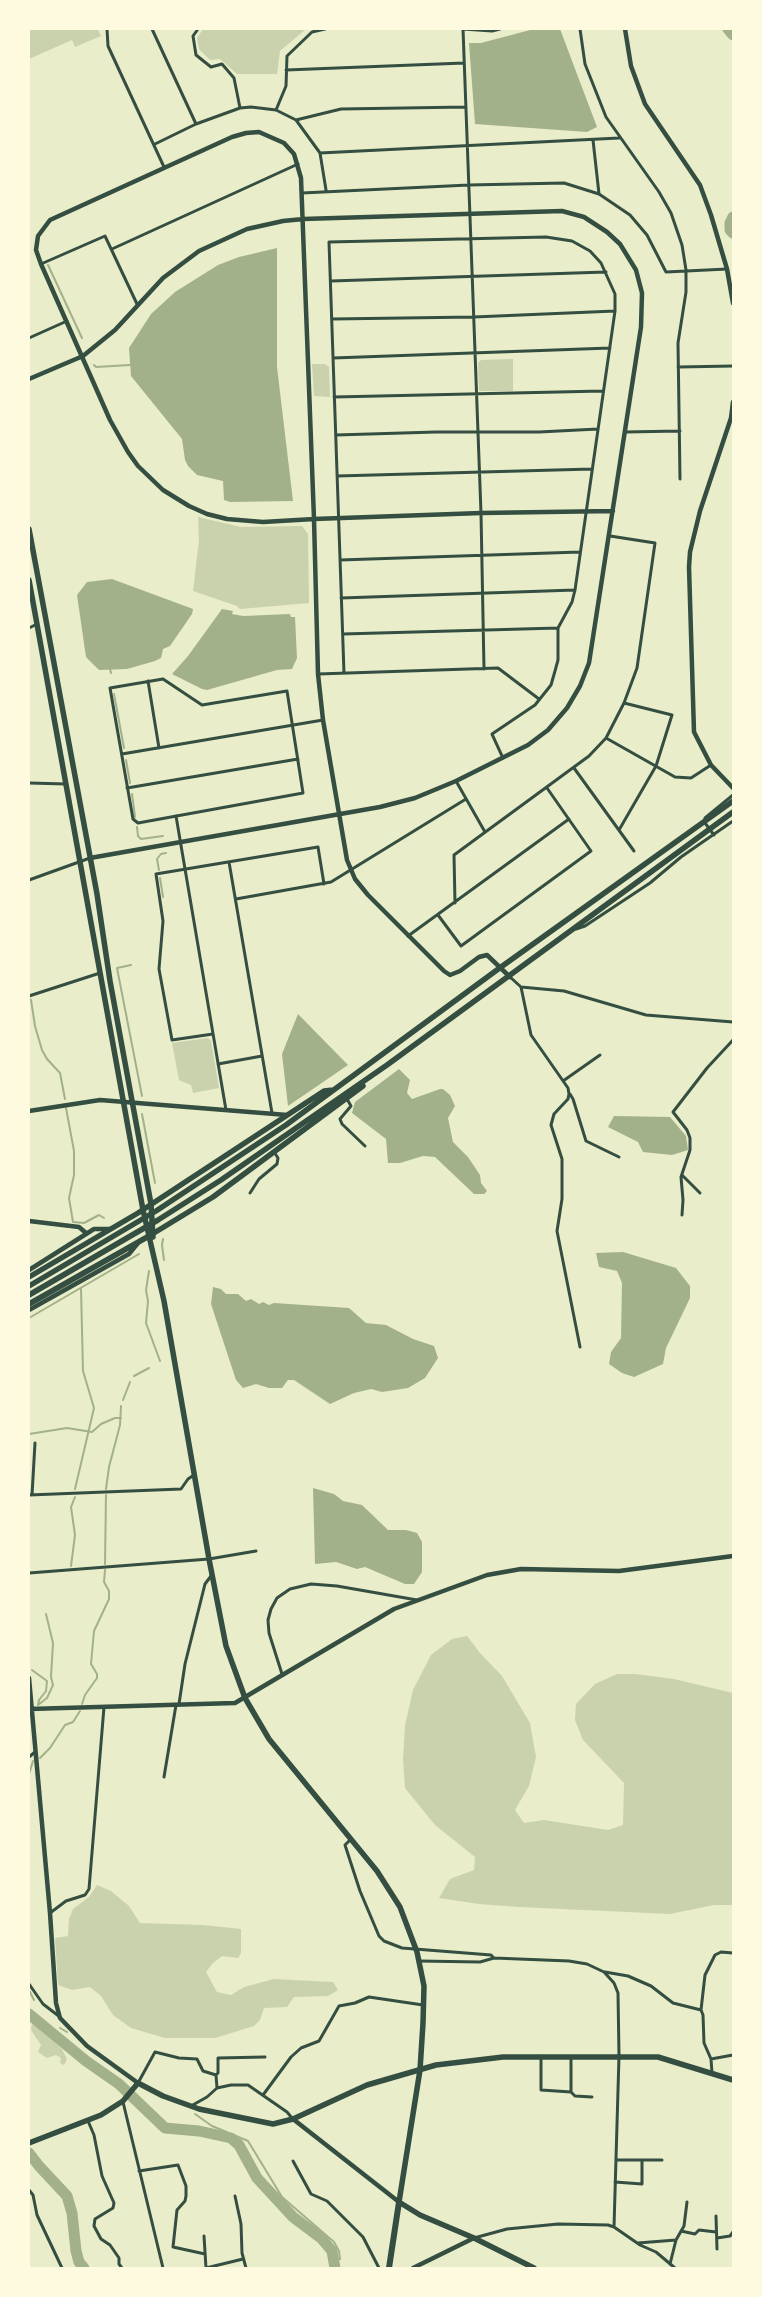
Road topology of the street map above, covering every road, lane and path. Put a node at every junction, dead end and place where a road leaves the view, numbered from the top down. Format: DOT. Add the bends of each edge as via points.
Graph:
graph roads {
  1 [pos="107,29"];
  2 [pos="152,29"];
  3 [pos="198,29"];
  4 [pos="325,29"];
  5 [pos="463,29"];
  6 [pos="500,29"];
  7 [pos="580,29"];
  8 [pos="625,29"];
  9 [pos="464,63"];
  10 [pos="286,70"];
  11 [pos="466,107"];
  12 [pos="240,108"];
  13 [pos="276,110"];
  14 [pos="296,120"];
  15 [pos="196,124"];
  16 [pos="620,138"];
  17 [pos="593,140"];
  18 [pos="154,144"];
  19 [pos="468,147"];
  20 [pos="320,153"];
  21 [pos="298,164"];
  22 [pos="164,168"];
  23 [pos="469,185"];
  24 [pos="326,190"];
  25 [pos="302,192"];
  26 [pos="599,194"];
  27 [pos="470,214"];
  28 [pos="303,219"];
  29 [pos="471,238"];
  30 [pos="112,249"];
  31 [pos="41,264"];
  32 [pos="727,269"];
  33 [pos="686,270"];
  34 [pos="606,272"];
  35 [pos="473,278"];
  36 [pos="332,281"];
  37 [pos="732,287"];
  38 [pos="733,302"];
  39 [pos="137,304"];
  40 [pos="615,311"];
  41 [pos="474,317"];
  42 [pos="332,318"];
  43 [pos="67,321"];
  44 [pos="29,338"];
  45 [pos="610,348"];
  46 [pos="476,354"];
  47 [pos="83,356"];
  48 [pos="333,358"];
  49 [pos="733,366"];
  50 [pos="678,367"];
  51 [pos="29,379"];
  52 [pos="603,390"];
  53 [pos="477,394"];
  54 [pos="334,398"];
  55 [pos="733,402"];
  56 [pos="598,429"];
  57 [pos="680,431"];
  58 [pos="478,432"];
  59 [pos="626,432"];
  60 [pos="336,435"];
  61 [pos="592,469"];
  62 [pos="480,472"];
  63 [pos="337,476"];
  64 [pos="680,479"];
  65 [pos="586,511"];
  66 [pos="613,511"];
  67 [pos="481,513"];
  68 [pos="338,518"];
  69 [pos="314,519"];
  70 [pos="29,529"];
  71 [pos="610,536"];
  72 [pos="580,552"];
  73 [pos="482,555"];
  74 [pos="340,560"];
  75 [pos="29,580"];
  76 [pos="575,590"];
  77 [pos="482,592"];
  78 [pos="341,598"];
  79 [pos="37,624"];
  80 [pos="29,628"];
  81 [pos="558,628"];
  82 [pos="483,630"];
  83 [pos="343,634"];
  84 [pos="484,669"];
  85 [pos="344,673"];
  86 [pos="318,674"];
  87 [pos="148,681"];
  88 [pos="540,699"];
  89 [pos="624,703"];
  90 [pos="323,720"];
  91 [pos="292,726"];
  92 [pos="606,738"];
  93 [pos="159,748"];
  94 [pos="122,754"];
  95 [pos="298,759"];
  96 [pos="504,759"];
  97 [pos="711,765"];
  98 [pos="656,766"];
  99 [pos="574,768"];
  100 [pos="456,781"];
  101 [pos="29,783"];
  102 [pos="66,784"];
  103 [pos="128,788"];
  104 [pos="547,788"];
  105 [pos="733,788"];
  106 [pos="733,795"];
  107 [pos="466,799"];
  108 [pos="733,801"];
  109 [pos="733,812"];
  110 [pos="339,815"];
  111 [pos="176,816"];
  112 [pos="569,819"];
  113 [pos="733,820"];
  114 [pos="619,830"];
  115 [pos="485,832"];
  116 [pos="714,834"];
  117 [pos="181,842"];
  118 [pos="634,851"];
  119 [pos="90,858"];
  120 [pos="80,862"];
  121 [pos="229,862"];
  122 [pos="185,869"];
  123 [pos="350,870"];
  124 [pos="29,880"];
  125 [pos="324,884"];
  126 [pos="236,899"];
  127 [pos="455,903"];
  128 [pos="438,914"];
  129 [pos="573,930"];
  130 [pos="408,936"];
  131 [pos="501,967"];
  132 [pos="100,973"];
  133 [pos="510,977"];
  134 [pos="521,988"];
  135 [pos="29,996"];
  136 [pos="733,1022"];
  137 [pos="213,1034"];
  138 [pos="733,1040"];
  139 [pos="600,1055"];
  140 [pos="262,1056"];
  141 [pos="218,1064"];
  142 [pos="387,1065"];
  143 [pos="563,1081"];
  144 [pos="335,1090"];
  145 [pos="569,1094"];
  146 [pos="347,1099"];
  147 [pos="123,1101"];
  148 [pos="132,1102"];
  149 [pos="226,1110"];
  150 [pos="29,1111"];
  151 [pos="272,1114"];
  152 [pos="287,1115"];
  153 [pos="365,1146"];
  154 [pos="274,1152"];
  155 [pos="619,1157"];
  156 [pos="682,1175"];
  157 [pos="250,1193"];
  158 [pos="700,1194"];
  159 [pos="151,1204"];
  160 [pos="143,1210"];
  161 [pos="682,1215"];
  162 [pos="29,1221"];
  163 [pos="111,1229"];
  164 [pos="86,1233"];
  165 [pos="151,1235"];
  166 [pos="138,1242"];
  167 [pos="29,1270"];
  168 [pos="29,1277"];
  169 [pos="29,1286"];
  170 [pos="29,1295"];
  171 [pos="29,1304"];
  172 [pos="29,1310"];
  173 [pos="580,1347"];
  174 [pos="34,1443"];
  175 [pos="195,1475"];
  176 [pos="30,1495"];
  177 [pos="256,1551"];
  178 [pos="733,1556"];
  179 [pos="209,1559"];
  180 [pos="29,1573"];
  181 [pos="212,1575"];
  182 [pos="422,1600"];
  183 [pos="282,1674"];
  184 [pos="29,1678"];
  185 [pos="245,1698"];
  186 [pos="177,1705"];
  187 [pos="104,1707"];
  188 [pos="30,1709"];
  189 [pos="36,1751"];
  190 [pos="29,1756"];
  191 [pos="164,1777"];
  192 [pos="352,1838"];
  193 [pos="50,1913"];
  194 [pos="733,1953"];
  195 [pos="494,1958"];
  196 [pos="419,1961"];
  197 [pos="604,1972"];
  198 [pos="29,1984"];
  199 [pos="424,2005"];
  200 [pos="701,2010"];
  201 [pos="60,2018"];
  202 [pos="733,2055"];
  203 [pos="541,2056"];
  204 [pos="572,2056"];
  205 [pos="619,2056"];
  206 [pos="265,2057"];
  207 [pos="711,2059"];
  208 [pos="420,2070"];
  209 [pos="712,2073"];
  210 [pos="216,2075"];
  211 [pos="733,2080"];
  212 [pos="137,2085"];
  213 [pos="216,2088"];
  214 [pos="571,2092"];
  215 [pos="263,2095"];
  216 [pos="592,2097"];
  217 [pos="124,2100"];
  218 [pos="190,2106"];
  219 [pos="292,2119"];
  220 [pos="88,2121"];
  221 [pos="31,2143"];
  222 [pos="616,2160"];
  223 [pos="642,2160"];
  224 [pos="662,2160"];
  225 [pos="293,2161"];
  226 [pos="139,2171"];
  227 [pos="615,2182"];
  228 [pos="29,2190"];
  229 [pos="235,2196"];
  230 [pos="399,2202"];
  231 [pos="686,2202"];
  232 [pos="716,2216"];
  233 [pos="614,2228"];
  234 [pos="682,2231"];
  235 [pos="716,2232"];
  236 [pos="733,2235"];
  237 [pos="204,2236"];
  238 [pos="474,2238"];
  239 [pos="716,2238"];
  240 [pos="676,2240"];
  241 [pos="637,2243"];
  242 [pos="717,2249"];
  243 [pos="205,2254"];
  244 [pos="244,2259"];
  245 [pos="670,2264"];
  246 [pos="389,2266"];
  247 [pos="62,2268"];
  248 [pos="122,2268"];
  249 [pos="163,2268"];
  250 [pos="206,2268"];
  251 [pos="246,2268"];
  252 [pos="379,2268"];
  253 [pos="413,2268"];
  254 [pos="534,2268"];
  255 [pos="674,2268"];
  1 -- 18 [label="street" via="108,46"];
  2 -- 15 [label="street"];
  3 -- 12 [label="street" via="193,36 196,56 211,67 222,64 234,78"];
  4 -- 10 [label="street" via="312,32 287,56"];
  5 -- 6 [label="street"];
  5 -- 9 [label="street"];
  7 -- 16 [label="street" via="590,81 606,117"];
  8 -- 32 [label="street" via="631,66 645,104 700,185"];
  9 -- 10 [label="street"];
  9 -- 11 [label="street"];
  10 -- 13 [label="street" via="286,86"];
  11 -- 14 [label="street" via="340,110"];
  11 -- 19 [label="street"];
  12 -- 13 [label="street"];
  12 -- 15 [label="street"];
  13 -- 14 [label="street"];
  14 -- 20 [label="street"];
  15 -- 18 [label="street"];
  16 -- 17 [label="street"];
  16 -- 33 [label="street" via="671,213"];
  17 -- 19 [label="street"];
  17 -- 26 [label="street"];
  18 -- 22 [label="street"];
  19 -- 20 [label="street"];
  19 -- 23 [label="street"];
  20 -- 24 [label="street"];
  21 -- 22 [label="street" via="284,143 254,132 232,137"];
  21 -- 25 [label="street"];
  21 -- 30 [label="street"];
  22 -- 31 [label="street" via="50,220 36,243"];
  23 -- 24 [label="street"];
  23 -- 26 [label="street" via="564,183"];
  23 -- 27 [label="street"];
  24 -- 25 [label="street"];
  25 -- 28 [label="street"];
  26 -- 33 [label="street" via="630,215 647,235 666,272"];
  27 -- 28 [label="street"];
  27 -- 29 [label="street"];
  27 -- 59 [label="street" via="562,211 584,217 620,244 636,270 643,305"];
  28 -- 39 [label="street" via="247,229 207,247 174,269"];
  28 -- 69 [label="street"];
  29 -- 34 [label="street" via="546,237 572,241 590,251"];
  29 -- 35 [label="street"];
  29 -- 36 [label="street" via="329,242"];
  30 -- 31 [label="street" via="105,236"];
  30 -- 39 [label="street"];
  31 -- 43 [label="street"];
  32 -- 33 [label="street"];
  32 -- 37 [label="street"];
  33 -- 50 [label="street"];
  34 -- 35 [label="street"];
  34 -- 40 [label="street" via="615,294"];
  35 -- 36 [label="street"];
  35 -- 41 [label="street"];
  36 -- 42 [label="street"];
  37 -- 38 [label="street"];
  39 -- 47 [label="street" via="115,330"];
  40 -- 41 [label="street"];
  40 -- 45 [label="street"];
  41 -- 42 [label="street"];
  41 -- 46 [label="street"];
  42 -- 48 [label="street"];
  43 -- 44 [label="street"];
  43 -- 47 [label="street"];
  45 -- 46 [label="street"];
  45 -- 52 [label="street"];
  46 -- 48 [label="street"];
  46 -- 53 [label="street"];
  47 -- 51 [label="street"];
  47 -- 69 [label="street" via="110,420 128,452 138,466 171,496 208,514 228,519 263,522"];
  48 -- 54 [label="street"];
  49 -- 50 [label="street"];
  50 -- 57 [label="street"];
  52 -- 53 [label="street"];
  52 -- 56 [label="street"];
  53 -- 54 [label="street"];
  53 -- 58 [label="street"];
  54 -- 60 [label="street"];
  55 -- 97 [label="street" via="731,418 700,511 689,560 694,732"];
  56 -- 58 [label="street"];
  56 -- 61 [label="street"];
  57 -- 59 [label="street"];
  57 -- 64 [label="street"];
  58 -- 60 [label="street"];
  58 -- 62 [label="street"];
  59 -- 66 [label="street"];
  60 -- 63 [label="street"];
  61 -- 62 [label="street"];
  61 -- 65 [label="street"];
  62 -- 63 [label="street"];
  62 -- 67 [label="street"];
  63 -- 68 [label="street"];
  65 -- 66 [label="street"];
  65 -- 67 [label="street"];
  65 -- 72 [label="street"];
  66 -- 71 [label="street"];
  67 -- 68 [label="street"];
  67 -- 73 [label="street"];
  68 -- 69 [label="street"];
  68 -- 74 [label="street"];
  69 -- 86 [label="street"];
  70 -- 119 [label="main road"];
  71 -- 89 [label="street" via="655,543 637,668"];
  71 -- 96 [label="street" via="589,663 580,686 548,730"];
  72 -- 73 [label="street"];
  72 -- 76 [label="street"];
  73 -- 74 [label="street"];
  73 -- 77 [label="street"];
  74 -- 78 [label="street"];
  75 -- 79 [label="main road"];
  76 -- 77 [label="street"];
  76 -- 81 [label="street"];
  77 -- 78 [label="street"];
  77 -- 82 [label="street"];
  78 -- 83 [label="street"];
  79 -- 80 [label="street"];
  79 -- 102 [label="main road"];
  81 -- 82 [label="street"];
  81 -- 88 [label="street" via="558,660 551,685"];
  82 -- 83 [label="street"];
  82 -- 84 [label="street"];
  83 -- 85 [label="street"];
  84 -- 85 [label="street"];
  84 -- 88 [label="street" via="498,668"];
  85 -- 86 [label="street"];
  86 -- 90 [label="street"];
  87 -- 91 [label="street" via="163,678 202,705 287,691"];
  87 -- 93 [label="street"];
  87 -- 94 [label="street" via="110,688"];
  88 -- 96 [label="street" via="520,717 492,734"];
  89 -- 92 [label="street"];
  89 -- 98 [label="street" via="672,715"];
  90 -- 91 [label="street"];
  90 -- 110 [label="street"];
  91 -- 93 [label="street"];
  91 -- 95 [label="street"];
  92 -- 98 [label="street"];
  92 -- 99 [label="street"];
  93 -- 94 [label="street"];
  94 -- 103 [label="street"];
  95 -- 103 [label="street"];
  95 -- 111 [label="street" via="303,793"];
  96 -- 100 [label="street"];
  97 -- 98 [label="street" via="699,774 682,778"];
  97 -- 105 [label="street"];
  98 -- 114 [label="street"];
  99 -- 104 [label="street"];
  99 -- 114 [label="street"];
  100 -- 107 [label="street"];
  100 -- 110 [label="street" via="380,808"];
  101 -- 102 [label="street"];
  102 -- 120 [label="main road"];
  103 -- 111 [label="street" via="133,819 138,822"];
  104 -- 112 [label="street"];
  104 -- 115 [label="street"];
  106 -- 116 [label="street" via="705,817 705,823"];
  107 -- 115 [label="street"];
  107 -- 123 [label="street"];
  108 -- 131 [label="main road"];
  109 -- 129 [label="main road"];
  110 -- 117 [label="street"];
  110 -- 123 [label="street"];
  111 -- 117 [label="street"];
  112 -- 127 [label="street"];
  112 -- 128 [label="street" via="591,850 461,946"];
  113 -- 116 [label="street"];
  114 -- 118 [label="street"];
  115 -- 127 [label="street" via="454,855"];
  116 -- 129 [label="street" via="650,883 586,926"];
  117 -- 119 [label="street"];
  117 -- 122 [label="street"];
  119 -- 120 [label="street"];
  119 -- 148 [label="main road"];
  120 -- 124 [label="street"];
  120 -- 132 [label="main road"];
  121 -- 122 [label="street"];
  121 -- 125 [label="street" via="318,846"];
  121 -- 126 [label="street"];
  122 -- 137 [label="street"];
  122 -- 137 [label="street" via="156,874 163,921 159,969 172,1040"];
  123 -- 125 [label="street"];
  123 -- 130 [label="street" via="368,895"];
  125 -- 126 [label="street"];
  126 -- 140 [label="street"];
  127 -- 128 [label="street"];
  128 -- 130 [label="street"];
  129 -- 133 [label="main road"];
  130 -- 131 [label="street" via="450,975 487,955"];
  131 -- 133 [label="street"];
  131 -- 144 [label="main road"];
  132 -- 135 [label="street"];
  132 -- 147 [label="main road"];
  133 -- 134 [label="street"];
  133 -- 142 [label="main road"];
  134 -- 136 [label="street" via="564,991 646,1015"];
  134 -- 143 [label="street" via="531,1035"];
  137 -- 141 [label="street"];
  138 -- 156 [label="street" via="673,1112 690,1138 690,1150"];
  139 -- 143 [label="street"];
  140 -- 141 [label="street"];
  140 -- 151 [label="street"];
  141 -- 149 [label="street"];
  142 -- 146 [label="main road"];
  142 -- 170 [label="main road" via="221,1180"];
  143 -- 145 [label="street"];
  144 -- 152 [label="main road" via="324,1091"];
  144 -- 169 [label="main road" via="156,1212"];
  145 -- 155 [label="street" via="586,1141"];
  145 -- 173 [label="street" via="554,1114 551,1124 562,1159 562,1199 557,1231"];
  146 -- 153 [label="street" via="351,1106 340,1119"];
  146 -- 154 [label="main road"];
  147 -- 148 [label="street"];
  147 -- 150 [label="street" via="74,1103"];
  147 -- 160 [label="main road"];
  148 -- 149 [label="street"];
  148 -- 159 [label="main road"];
  149 -- 151 [label="street"];
  151 -- 152 [label="street"];
  152 -- 159 [label="main road"];
  154 -- 157 [label="street" via="277,1164 259,1179"];
  154 -- 165 [label="main road" via="214,1197"];
  156 -- 158 [label="street"];
  156 -- 161 [label="street"];
  159 -- 160 [label="main road"];
  159 -- 165 [label="main road"];
  160 -- 163 [label="main road"];
  160 -- 165 [label="main road"];
  162 -- 164 [label="street" via="79,1227"];
  163 -- 164 [label="street" via="99,1227"];
  163 -- 168 [label="main road"];
  164 -- 167 [label="street"];
  165 -- 166 [label="main road"];
  165 -- 175 [label="main road"];
  166 -- 171 [label="main road"];
  166 -- 172 [label="street" via="129,1254"];
  174 -- 176 [label="street"];
  175 -- 176 [label="street" via="181,1489"];
  175 -- 179 [label="main road"];
  177 -- 179 [label="street"];
  178 -- 182 [label="street" via="619,1571 504,1570"];
  179 -- 180 [label="street"];
  179 -- 181 [label="main road"];
  181 -- 185 [label="main road" via="226,1646"];
  181 -- 186 [label="street" via="205,1584"];
  182 -- 183 [label="street" via="394,1609"];
  182 -- 183 [label="street" via="337,1586 311,1584 290,1589 277,1598 268,1620"];
  183 -- 185 [label="street"];
  184 -- 188 [label="street"];
  185 -- 186 [label="street" via="235,1703"];
  185 -- 192 [label="main road" via="276,1748"];
  186 -- 187 [label="street"];
  186 -- 191 [label="street"];
  187 -- 188 [label="street"];
  187 -- 193 [label="street" via="89,1889 85,1895 66,1901"];
  188 -- 189 [label="street"];
  189 -- 190 [label="street"];
  189 -- 193 [label="street"];
  192 -- 195 [label="street" via="345,1845 379,1936 395,1946"];
  192 -- 196 [label="main road" via="400,1907"];
  193 -- 201 [label="street" via="56,2003"];
  194 -- 200 [label="street" via="715,1955 706,1975"];
  195 -- 196 [label="street" via="480,1962"];
  195 -- 197 [label="street" via="570,1961"];
  196 -- 199 [label="main road"];
  197 -- 200 [label="street" via="628,1976 651,1986 673,2003"];
  197 -- 205 [label="street" via="618,1993"];
  198 -- 201 [label="street" via="43,2004"];
  199 -- 208 [label="main road"];
  199 -- 215 [label="street" via="369,1996 339,2006 320,2040 301,2048 291,2057"];
  200 -- 207 [label="street" via="704,2042"];
  201 -- 212 [label="street" via="87,2046"];
  202 -- 207 [label="street"];
  203 -- 204 [label="main road"];
  203 -- 208 [label="main road" via="503,2057"];
  203 -- 214 [label="street" via="541,2090"];
  204 -- 205 [label="main road"];
  204 -- 214 [label="street"];
  205 -- 209 [label="main road" via="658,2057"];
  205 -- 222 [label="street"];
  206 -- 210 [label="street" via="218,2058"];
  207 -- 209 [label="street"];
  208 -- 219 [label="main road" via="358,2088"];
  208 -- 230 [label="main road"];
  209 -- 211 [label="main road"];
  210 -- 212 [label="street" via="203,2072 197,2059 155,2052"];
  210 -- 213 [label="street"];
  212 -- 217 [label="main road"];
  212 -- 218 [label="main road"];
  213 -- 215 [label="street" via="248,2086"];
  213 -- 218 [label="street"];
  214 -- 216 [label="street" via="575,2096"];
  215 -- 219 [label="street"];
  217 -- 220 [label="main road"];
  217 -- 226 [label="street"];
  218 -- 219 [label="main road" via="267,2124"];
  219 -- 230 [label="street"];
  220 -- 221 [label="main road"];
  220 -- 248 [label="street" via="102,2176 114,2203 107,2213 94,2219 94,2226 119,2258"];
  222 -- 223 [label="street"];
  222 -- 227 [label="street"];
  223 -- 224 [label="street"];
  223 -- 227 [label="street" via="642,2184"];
  225 -- 252 [label="street" via="311,2194 327,2201 363,2237"];
  226 -- 243 [label="street" via="178,2165 186,2196 176,2210 173,2246"];
  226 -- 249 [label="street"];
  227 -- 233 [label="street"];
  228 -- 247 [label="street"];
  229 -- 244 [label="street"];
  230 -- 238 [label="main road"];
  230 -- 246 [label="highway"];
  231 -- 234 [label="street"];
  232 -- 235 [label="street"];
  233 -- 238 [label="street" via="608,2225 558,2224 507,2228"];
  233 -- 241 [label="street"];
  234 -- 235 [label="street" via="695,2234 699,2230"];
  234 -- 240 [label="street"];
  235 -- 239 [label="street"];
  236 -- 239 [label="street"];
  237 -- 243 [label="street"];
  238 -- 253 [label="street"];
  238 -- 254 [label="main road"];
  239 -- 242 [label="street"];
  240 -- 241 [label="street"];
  240 -- 245 [label="street"];
  241 -- 245 [label="street" via="656,2252"];
  243 -- 250 [label="street"];
  244 -- 250 [label="street"];
  244 -- 251 [label="street"];
  245 -- 255 [label="street"];
}
